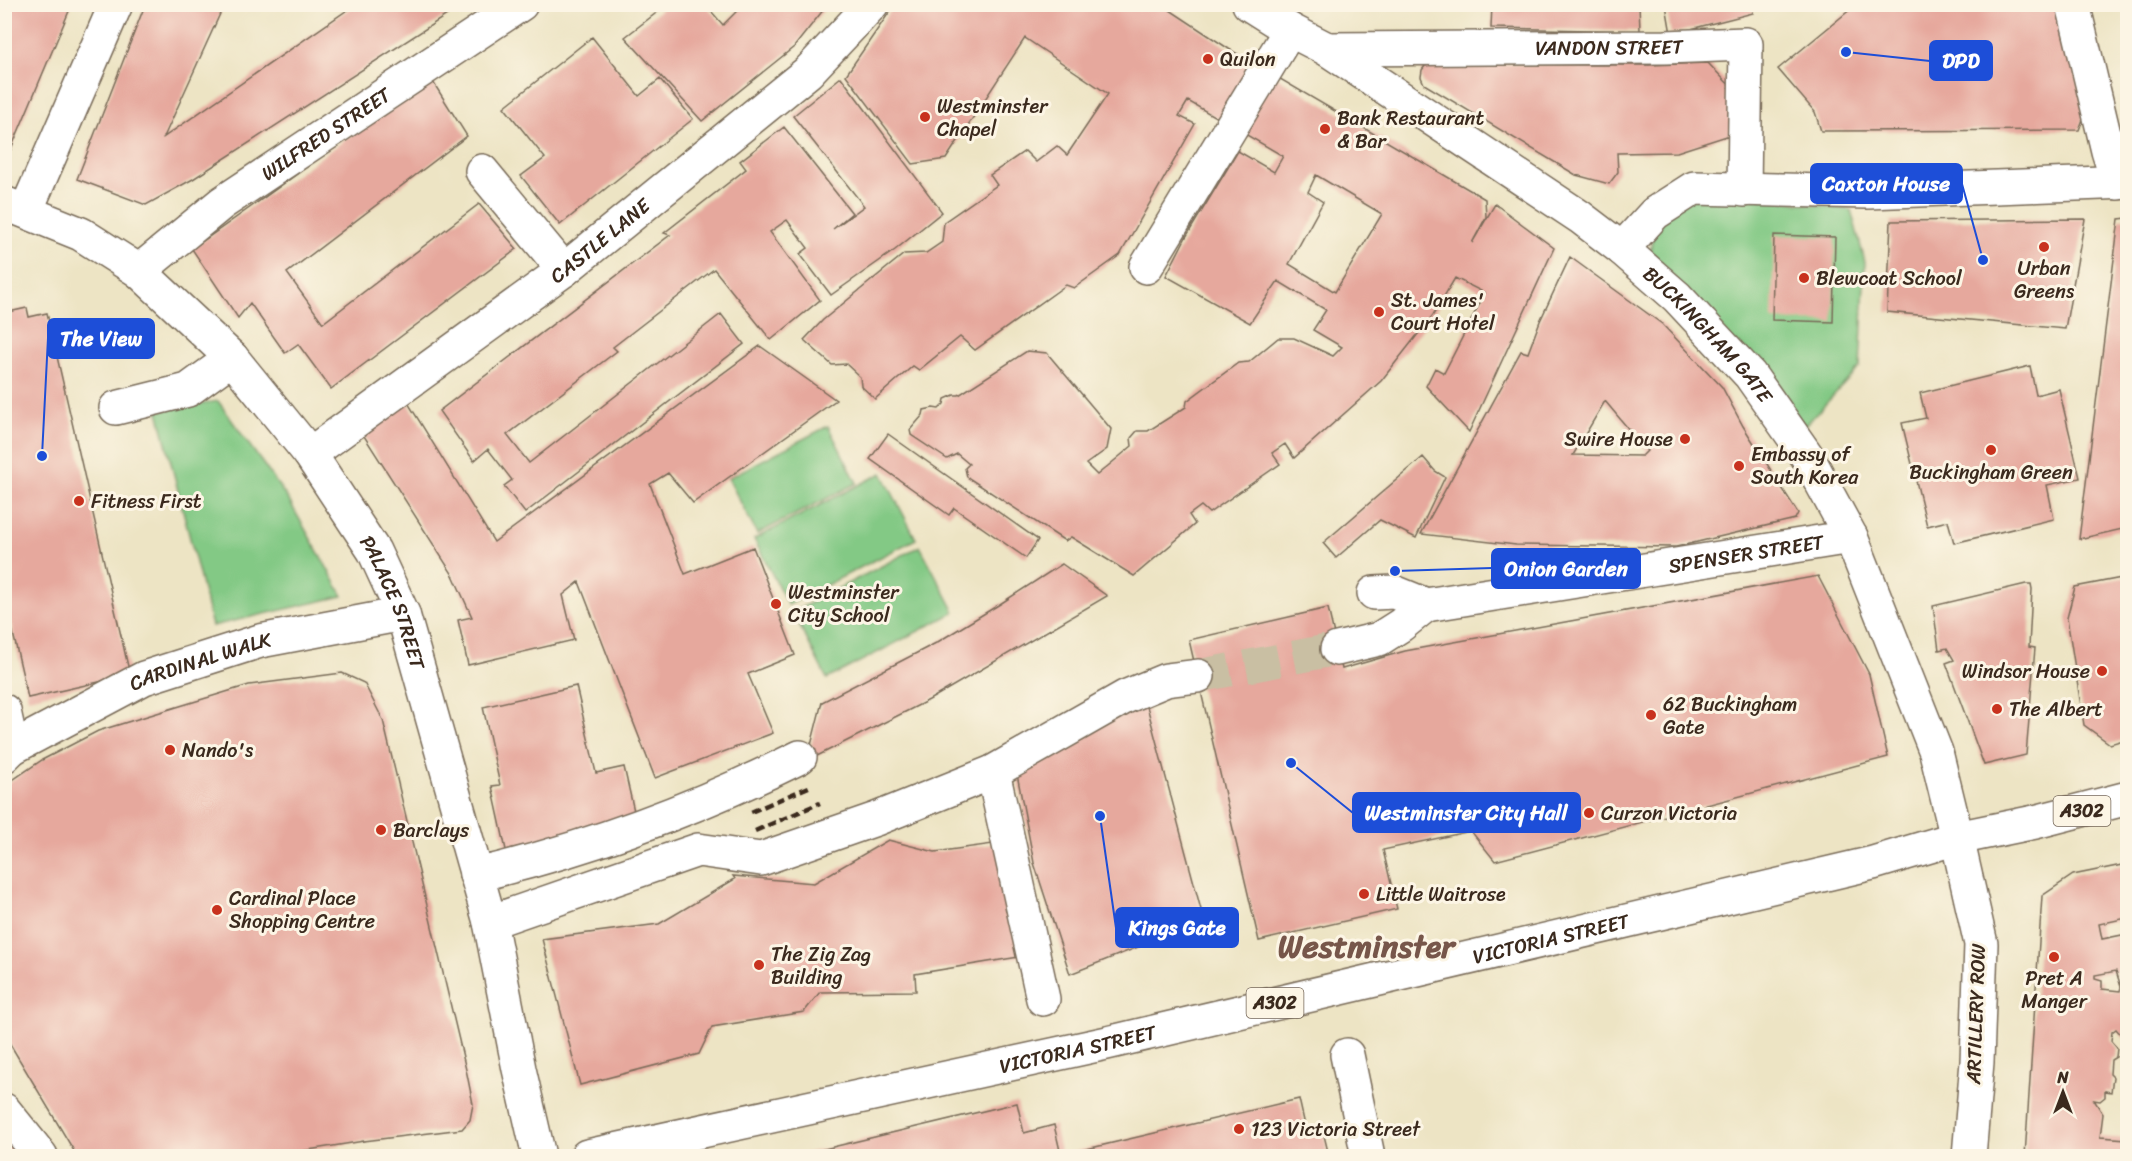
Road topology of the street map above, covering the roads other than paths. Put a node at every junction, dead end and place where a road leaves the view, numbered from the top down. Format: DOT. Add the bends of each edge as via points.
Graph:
graph roads {
  1 [pos="116,4"];
  2 [pos="521,4"];
  3 [pos="872,4"];
  4 [pos="1249,4"];
  5 [pos="2073,4"];
  6 [pos="1290,30"];
  7 [pos="1327,49"];
  8 [pos="482,171"];
  9 [pos="2123,183"];
  10 [pos="1744,190"];
  11 [pos="15,207"];
  12 [pos="1622,249"];
  13 [pos="1146,267"];
  14 [pos="564,270"];
  15 [pos="139,271"];
  16 [pos="232,358"];
  17 [pos="116,408"];
  18 [pos="310,454"];
  19 [pos="1851,537"];
  20 [pos="1374,593"];
  21 [pos="1426,605"];
  22 [pos="403,614"];
  23 [pos="1337,649"];
  24 [pos="1198,676"];
  25 [pos="4,711"];
  26 [pos="8,752"];
  27 [pos="800,757"];
  28 [pos="993,771"];
  29 [pos="2127,798"];
  30 [pos="1958,838"];
  31 [pos="476,874"];
  32 [pos="490,922"];
  33 [pos="1043,999"];
  34 [pos="1347,1055"];
  35 [pos="4,1110"];
  36 [pos="41,1156"];
  37 [pos="539,1156"];
  38 [pos="587,1156"];
  39 [pos="1368,1156"];
  40 [pos="1969,1156"];
  1 -- 11 [label="street"];
  2 -- 15 [label="street, WILFRED STREET" via="222,203"];
  3 -- 14 [label="street, CASTLE LANE" via="808,72"];
  4 -- 6 [label="street, BUCKINGHAM GATE"];
  5 -- 9 [label="street" via="2108,151"];
  6 -- 7 [label="street, BUCKINGHAM GATE"];
  6 -- 13 [label="street"];
  7 -- 10 [label="street, VANDON STREET" via="1746,44"];
  7 -- 12 [label="street, BUCKINGHAM GATE"];
  8 -- 14 [label="street"];
  9 -- 10 [label="street" via="1868,192"];
  10 -- 12 [label="street" via="1695,188 1655,213"];
  11 -- 15 [label="street, PALACE STREET" via="81,234"];
  12 -- 19 [label="street, BUCKINGHAM GATE" via="1677,297 1750,375 1808,456"];
  14 -- 18 [label="street, CASTLE LANE"];
  15 -- 16 [label="street, PALACE STREET"];
  16 -- 17 [label="street" via="188,390"];
  16 -- 18 [label="street, PALACE STREET"];
  18 -- 22 [label="street, PALACE STREET" via="374,551"];
  19 -- 21 [label="street, SPENSER STREET"];
  19 -- 30 [label="street, BUCKINGHAM GATE" via="1936,752"];
  20 -- 21 [label="street" via="1394,592"];
  21 -- 23 [label="street" via="1378,639"];
  22 -- 26 [label="street, CARDINAL WALK" via="260,641 144,678"];
  22 -- 31 [label="street, PALACE STREET"];
  24 -- 28 [label="street" via="1166,680 1125,697"];
  25 -- 26 [label="street, CARDINAL WALK"];
  27 -- 31 [label="street" via="669,815"];
  28 -- 32 [label="street" via="876,819 761,859 698,850"];
  28 -- 33 [label="street"];
  29 -- 30 [label="street, VICTORIA STREET / A302"];
  30 -- 38 [label="street, VICTORIA STREET / A302" via="1873,863 1142,1035"];
  30 -- 40 [label="street, ARTILLERY ROW" via="1981,944"];
  31 -- 32 [label="street, PALACE STREET"];
  32 -- 37 [label="street, PALACE STREET"];
  34 -- 39 [label="street"];
  35 -- 36 [label="street"];
}
